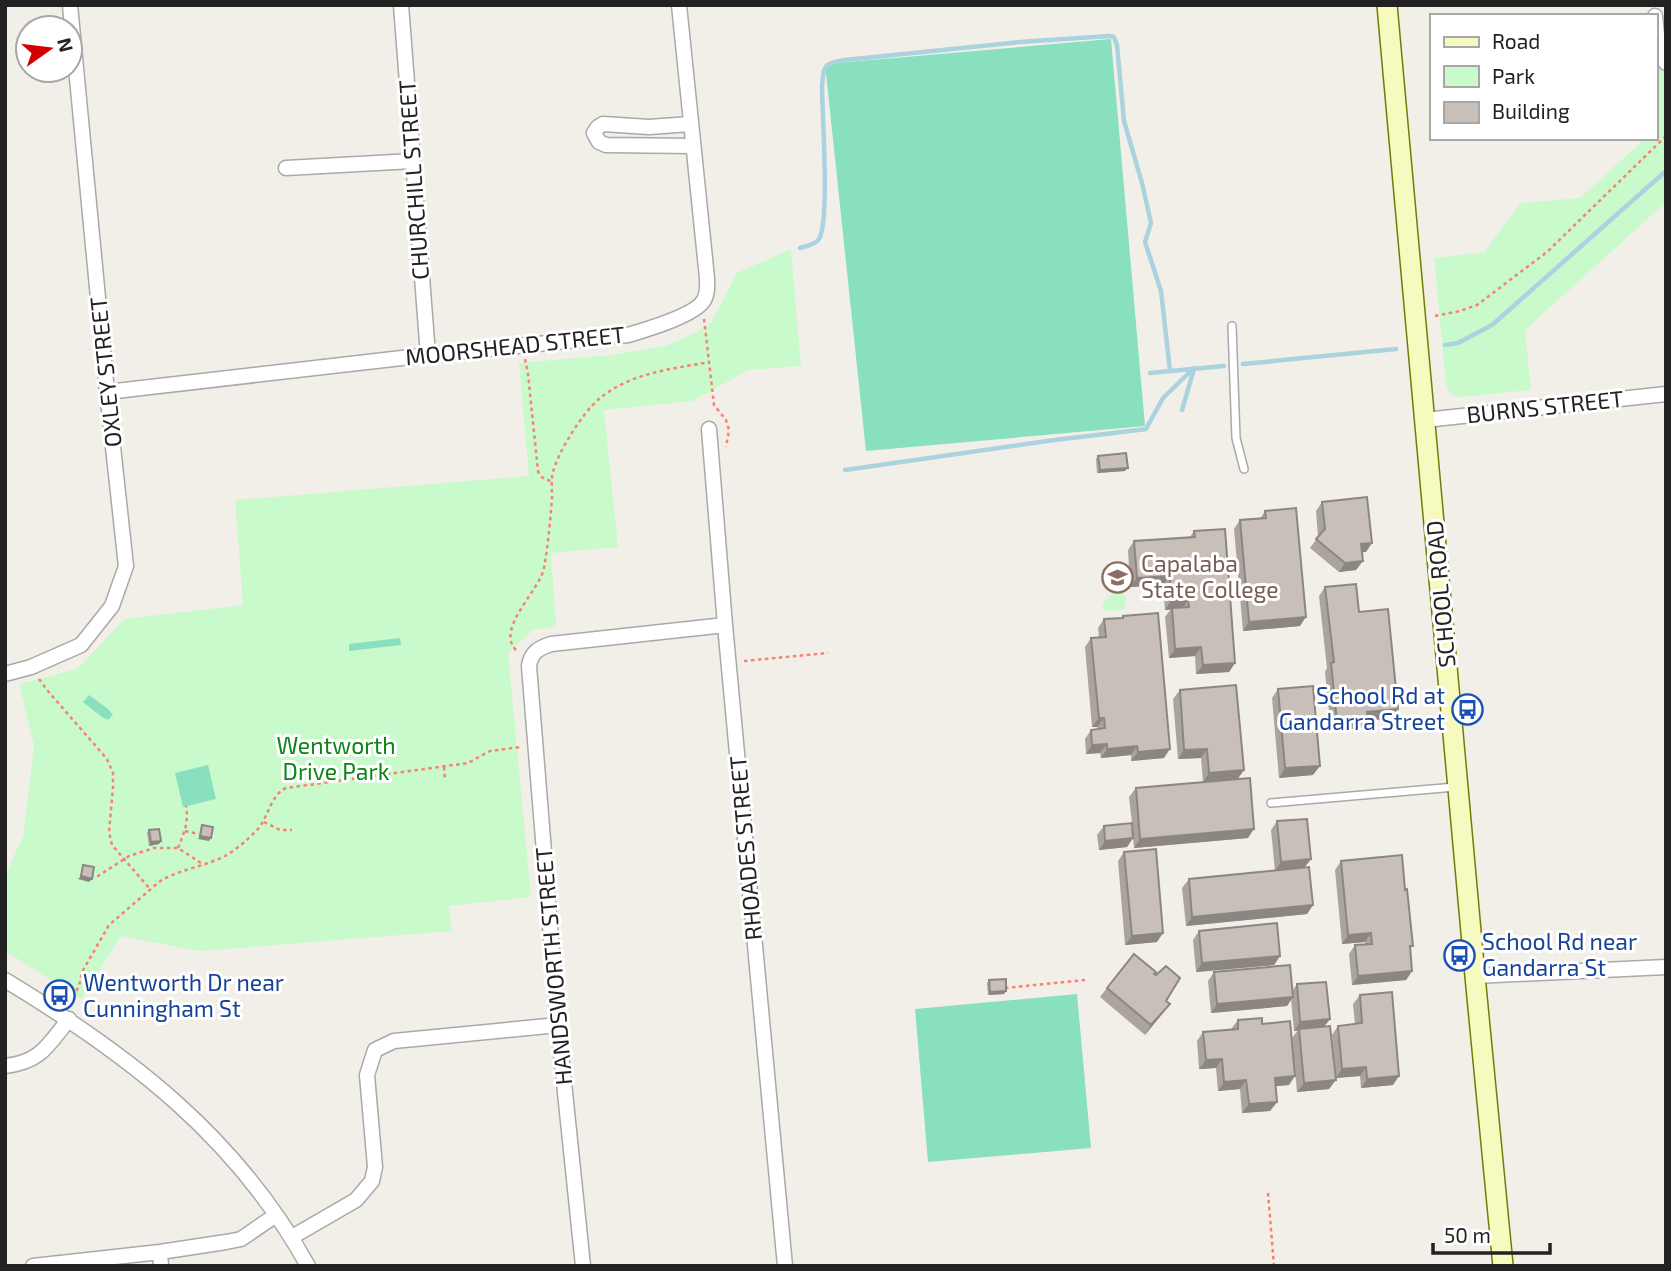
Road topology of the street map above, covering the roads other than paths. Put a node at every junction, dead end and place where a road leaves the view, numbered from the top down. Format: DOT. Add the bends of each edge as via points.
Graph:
graph roads {
  1 [pos="70,5"];
  2 [pos="401,5"];
  3 [pos="679,5"];
  4 [pos="1387,5"];
  5 [pos="1657,35"];
  6 [pos="1666,63"];
  7 [pos="690,124"];
  8 [pos="692,146"];
  9 [pos="413,161"];
  10 [pos="286,168"];
  11 [pos="1232,326"];
  12 [pos="428,355"];
  13 [pos="107,392"];
  14 [pos="1666,394"];
  15 [pos="1425,420"];
  16 [pos="709,429"];
  17 [pos="1244,469"];
  18 [pos="725,625"];
  19 [pos="5,674"];
  20 [pos="1459,787"];
  21 [pos="1271,803"];
  22 [pos="1666,967"];
  23 [pos="1475,976"];
  24 [pos="5,980"];
  25 [pos="69,1019"];
  26 [pos="558,1025"];
  27 [pos="5,1066"];
  28 [pos="275,1215"];
  29 [pos="292,1237"];
  30 [pos="160,1259"];
  31 [pos="33,1266"];
  32 [pos="308,1266"];
  33 [pos="583,1266"];
  34 [pos="785,1266"];
  35 [pos="1503,1266"];
  1 -- 13 [label="street, OXLEY STREET"];
  2 -- 9 [label="street, CHURCHILL STREET"];
  3 -- 7 [label="street, MOORSHEAD STREET"];
  4 -- 15 [label="street, SCHOOL ROAD"];
  5 -- 6 [label="street" via="1659,54"];
  7 -- 8 [label="street, MOORSHEAD STREET"];
  7 -- 8 [label="street" via="603,124 594,133 606,145"];
  8 -- 12 [label="street, MOORSHEAD STREET" via="707,278 703,301 689,312 628,335"];
  9 -- 10 [label="street"];
  9 -- 12 [label="street, CHURCHILL STREET"];
  11 -- 17 [label="lane" via="1236,438"];
  12 -- 13 [label="street, MOORSHEAD STREET"];
  13 -- 19 [label="street, OXLEY STREET" via="126,566 112,606 81,645"];
  14 -- 15 [label="street, BURNS STREET"];
  15 -- 20 [label="street, SCHOOL ROAD"];
  16 -- 18 [label="street, RHOADES STREET"];
  18 -- 26 [label="street, HANDSWORTH STREET" via="551,644 530,657"];
  18 -- 34 [label="street, RHOADES STREET"];
  20 -- 21 [label="lane"];
  20 -- 23 [label="street, SCHOOL ROAD"];
  22 -- 23 [label="street"];
  23 -- 35 [label="street, SCHOOL ROAD"];
  24 -- 25 [label="street"];
  25 -- 27 [label="street" via="35,1058"];
  25 -- 28 [label="street" via="187,1111 241,1168"];
  26 -- 29 [label="street" via="394,1041 376,1050 367,1075 375,1167 372,1181 356,1200"];
  26 -- 33 [label="street, HANDSWORTH STREET"];
  28 -- 29 [label="street"];
  28 -- 30 [label="street" via="241,1239"];
  29 -- 32 [label="street"];
  30 -- 31 [label="street"];
}
